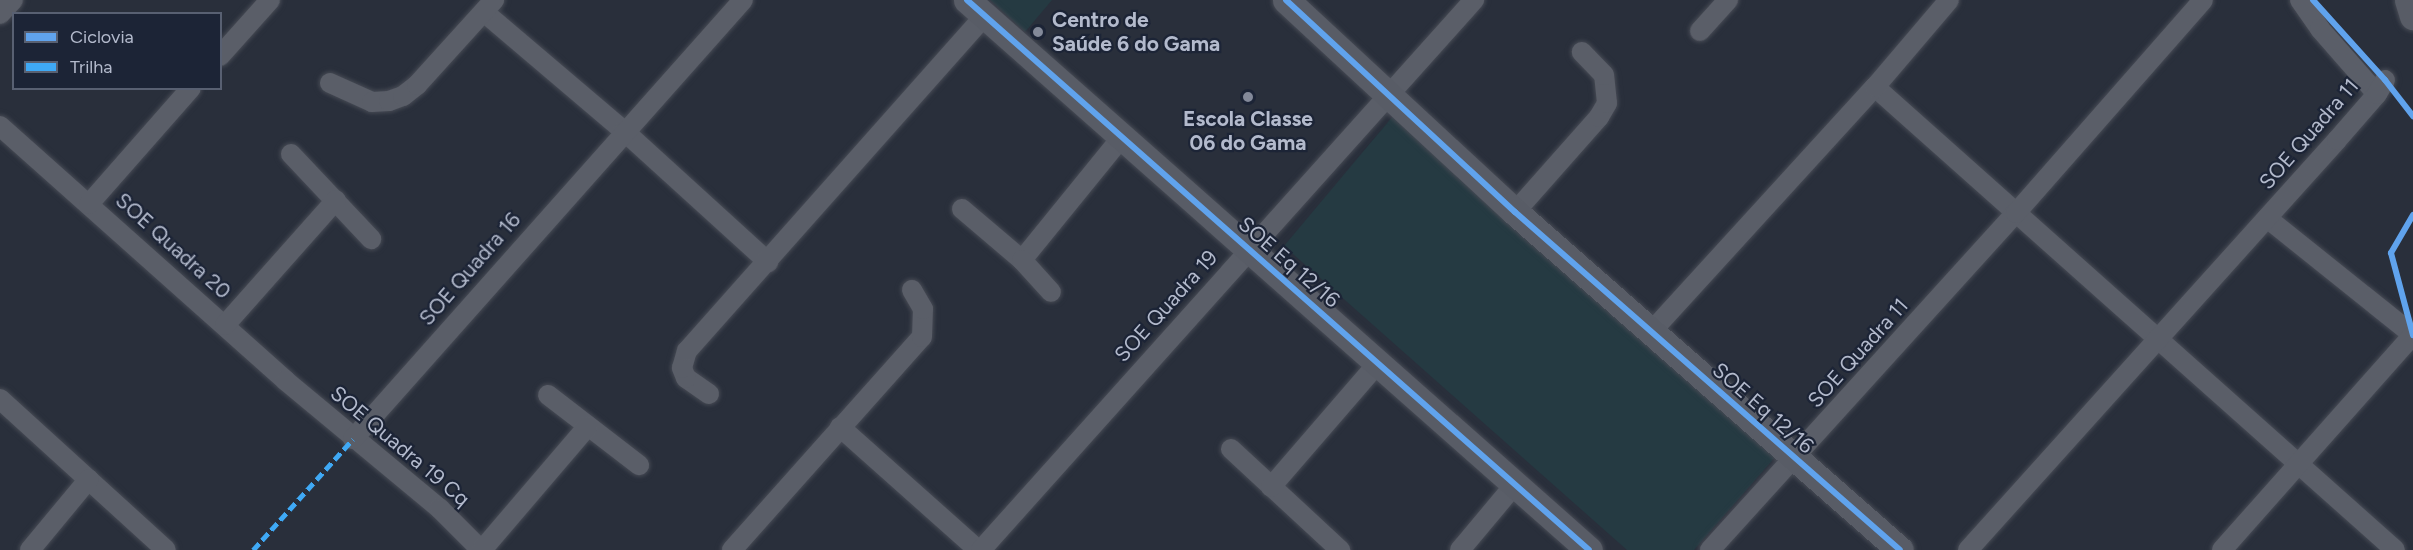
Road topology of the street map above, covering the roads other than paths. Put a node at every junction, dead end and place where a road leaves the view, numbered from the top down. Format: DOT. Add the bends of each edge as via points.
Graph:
graph roads {
  1 [pos="13,0"];
  2 [pos="270,0"];
  3 [pos="743,0"];
  4 [pos="1286,0"];
  5 [pos="1474,0"];
  6 [pos="1728,0"];
  7 [pos="1949,0"];
  8 [pos="2203,0"];
  9 [pos="2300,0"];
  10 [pos="2408,0"];
  11 [pos="489,6"];
  12 [pos="975,8"];
  13 [pos="0,14"];
  14 [pos="2413,16"];
  15 [pos="1700,30"];
  16 [pos="1582,52"];
  17 [pos="222,54"];
  18 [pos="330,83"];
  19 [pos="1875,87"];
  20 [pos="189,90"];
  21 [pos="1388,95"];
  22 [pos="0,126"];
  23 [pos="624,132"];
  24 [pos="1121,138"];
  25 [pos="291,154"];
  26 [pos="336,200"];
  27 [pos="89,204"];
  28 [pos="962,209"];
  29 [pos="1515,212"];
  30 [pos="2016,213"];
  31 [pos="2267,218"];
  32 [pos="371,238"];
  33 [pos="1249,249"];
  34 [pos="1022,260"];
  35 [pos="768,262"];
  36 [pos="912,290"];
  37 [pos="1051,292"];
  38 [pos="225,325"];
  39 [pos="1651,332"];
  40 [pos="2413,335"];
  41 [pos="2159,338"];
  42 [pos="1379,362"];
  43 [pos="286,381"];
  44 [pos="709,394"];
  45 [pos="548,395"];
  46 [pos="0,399"];
  47 [pos="588,426"];
  48 [pos="840,427"];
  49 [pos="353,439"];
  50 [pos="1231,449"];
  51 [pos="1795,458"];
  52 [pos="639,465"];
  53 [pos="2297,465"];
  54 [pos="89,479"];
  55 [pos="1515,483"];
  56 [pos="1271,487"];
  57 [pos="1330,547"];
  58 [pos="30,550"];
  59 [pos="166,550"];
  60 [pos="482,550"];
  61 [pos="732,550"];
  62 [pos="980,550"];
  63 [pos="1460,550"];
  64 [pos="1589,550"];
  65 [pos="1710,550"];
  66 [pos="1900,550"];
  67 [pos="1968,550"];
  68 [pos="2222,550"];
  69 [pos="2395,550"];
  1 -- 13 [label="street"];
  2 -- 17 [label="street"];
  3 -- 23 [label="street, SOE Quadra 16"];
  4 -- 21 [label="street, SOE Eq 12/16"];
  5 -- 21 [label="street, SOE Quadra 19"];
  6 -- 15 [label="street"];
  7 -- 19 [label="street"];
  8 -- 30 [label="street, SOE Quadra 11"];
  9 -- 31 [label="street, SOE Quadra 11" via="2320,28 2381,87"];
  10 -- 14 [label="street"];
  11 -- 18 [label="street" via="403,96 372,102"];
  11 -- 23 [label="street"];
  12 -- 24 [label="street, SOE Eq 12/16"];
  12 -- 35 [label="street"];
  16 -- 29 [label="street" via="1604,75 1607,103"];
  19 -- 30 [label="street"];
  19 -- 39 [label="street"];
  20 -- 27 [label="street, SOE Quadra 20"];
  21 -- 29 [label="street, SOE Eq 12/16"];
  21 -- 33 [label="street, SOE Quadra 19"];
  22 -- 27 [label="street, SOE Quadra 20"];
  23 -- 35 [label="street"];
  23 -- 49 [label="street, SOE Quadra 16"];
  24 -- 33 [label="street, SOE Eq 12/16"];
  24 -- 34 [label="street"];
  25 -- 26 [label="street"];
  26 -- 32 [label="street"];
  26 -- 38 [label="street, SOE Quadra 20"];
  27 -- 38 [label="street, SOE Quadra 20"];
  28 -- 34 [label="street"];
  29 -- 39 [label="street, SOE Eq 12/16"];
  30 -- 41 [label="street"];
  30 -- 51 [label="street, SOE Quadra 11"];
  31 -- 40 [label="street, SOE Quadra 11"];
  31 -- 41 [label="street, SOE Quadra 11"];
  33 -- 42 [label="street, SOE Eq 12/16"];
  33 -- 62 [label="street, SOE Quadra 19"];
  34 -- 37 [label="street"];
  35 -- 44 [label="street" via="687,351 682,368 686,378"];
  36 -- 48 [label="street" via="923,309 922,337"];
  38 -- 43 [label="street, SOE Quadra 20"];
  39 -- 51 [label="street, SOE Eq 12/16"];
  40 -- 53 [label="street, SOE Quadra 11"];
  41 -- 53 [label="street"];
  41 -- 67 [label="street, SOE Quadra 11"];
  42 -- 55 [label="street, SOE Eq 12/16"];
  42 -- 56 [label="street"];
  43 -- 49 [label="street, SOE Quadra 19 Cq"];
  45 -- 47 [label="street"];
  46 -- 54 [label="street"];
  47 -- 52 [label="street"];
  47 -- 60 [label="street"];
  48 -- 61 [label="street"];
  48 -- 62 [label="street"];
  49 -- 60 [label="street, SOE Quadra 19 Cq" via="441,509"];
  50 -- 56 [label="street"];
  51 -- 65 [label="street, SOE Quadra 11"];
  51 -- 66 [label="street, SOE Eq 12/16"];
  53 -- 68 [label="street, SOE Quadra 11"];
  53 -- 69 [label="street"];
  54 -- 58 [label="street"];
  54 -- 59 [label="street"];
  55 -- 63 [label="street"];
  55 -- 64 [label="street, SOE Eq 12/16"];
  56 -- 57 [label="street"];
}
